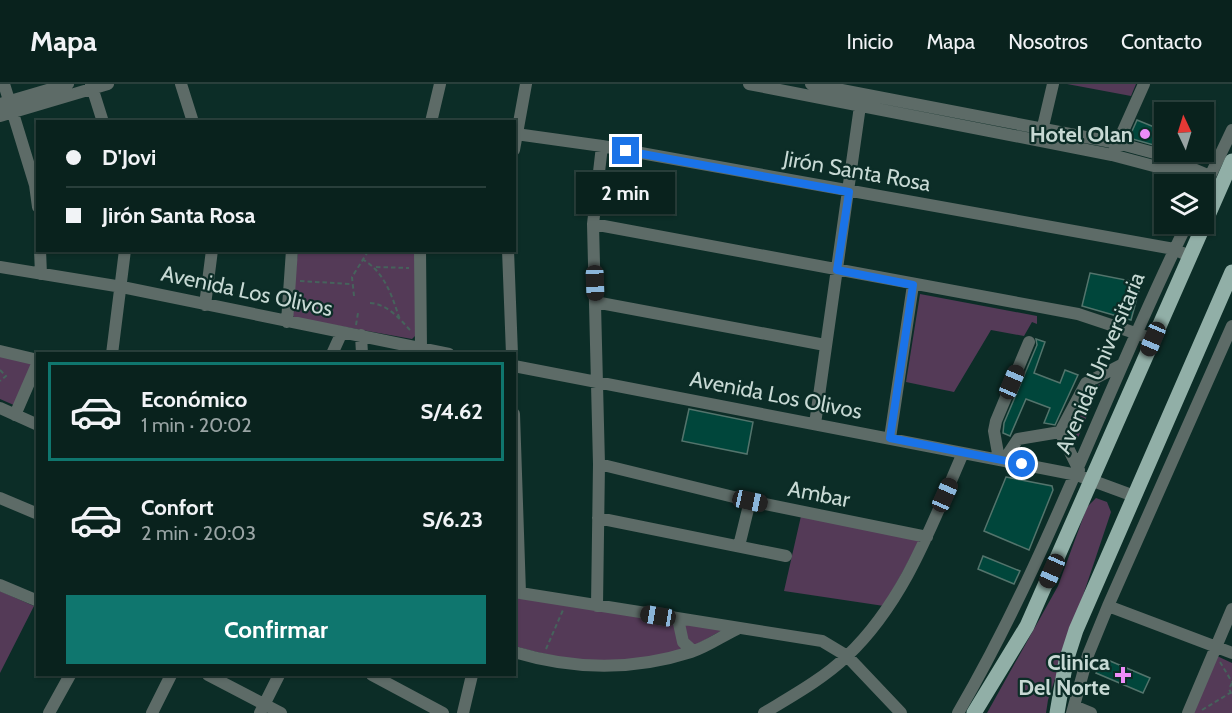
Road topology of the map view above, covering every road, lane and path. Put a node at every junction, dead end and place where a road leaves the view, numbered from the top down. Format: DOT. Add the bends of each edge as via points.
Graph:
graph roads {
  1 [pos="4,84"];
  2 [pos="68,84"];
  3 [pos="108,84"];
  4 [pos="181,84"];
  5 [pos="440,84"];
  6 [pos="526,84"];
  7 [pos="749,84"];
  8 [pos="1053,84"];
  9 [pos="1144,84"];
  10 [pos="92,86"];
  11 [pos="807,87"];
  12 [pos="860,99"];
  13 [pos="5,108"];
  14 [pos="102,120"];
  15 [pos="192,120"];
  16 [pos="431,120"];
  17 [pos="1232,130"];
  18 [pos="516,134"];
  19 [pos="1041,135"];
  20 [pos="1117,143"];
  21 [pos="602,146"];
  22 [pos="1112,155"];
  23 [pos="1232,161"];
  24 [pos="1175,174"];
  25 [pos="1205,174"];
  26 [pos="1211,174"];
  27 [pos="36,192"];
  28 [pos="849,192"];
  29 [pos="593,224"];
  30 [pos="1182,234"];
  31 [pos="1174,249"];
  32 [pos="40,252"];
  33 [pos="124,252"];
  34 [pos="212,252"];
  35 [pos="292,252"];
  36 [pos="367,252"];
  37 [pos="420,252"];
  38 [pos="508,252"];
  39 [pos="1189,256"];
  40 [pos="362,259"];
  41 [pos="0,267"];
  42 [pos="376,267"];
  43 [pos="411,268"];
  44 [pos="837,270"];
  45 [pos="1232,272"];
  46 [pos="41,274"];
  47 [pos="298,281"];
  48 [pos="351,284"];
  49 [pos="913,285"];
  50 [pos="122,287"];
  51 [pos="354,296"];
  52 [pos="595,302"];
  53 [pos="370,303"];
  54 [pos="205,305"];
  55 [pos="358,313"];
  56 [pos="400,320"];
  57 [pos="287,321"];
  58 [pos="1232,326"];
  59 [pos="359,330"];
  60 [pos="342,333"];
  61 [pos="1136,333"];
  62 [pos="413,334"];
  63 [pos="1153,339"];
  64 [pos="1029,342"];
  65 [pos="825,345"];
  66 [pos="421,348"];
  67 [pos="0,351"];
  68 [pos="112,352"];
  69 [pos="333,352"];
  70 [pos="362,352"];
  71 [pos="437,352"];
  72 [pos="512,352"];
  73 [pos="36,360"];
  74 [pos="1123,364"];
  75 [pos="36,366"];
  76 [pos="516,366"];
  77 [pos="0,370"];
  78 [pos="0,381"];
  79 [pos="596,382"];
  80 [pos="0,408"];
  81 [pos="15,415"];
  82 [pos="36,424"];
  83 [pos="815,424"];
  84 [pos="1060,432"];
  85 [pos="890,438"];
  86 [pos="963,453"];
  87 [pos="1001,459"];
  88 [pos="599,464"];
  89 [pos="1078,472"];
  90 [pos="1092,480"];
  91 [pos="1134,496"];
  92 [pos="0,498"];
  93 [pos="750,501"];
  94 [pos="36,513"];
  95 [pos="598,518"];
  96 [pos="516,533"];
  97 [pos="927,537"];
  98 [pos="739,546"];
  99 [pos="786,556"];
  100 [pos="0,585"];
  101 [pos="517,592"];
  102 [pos="36,600"];
  103 [pos="567,601"];
  104 [pos="597,606"];
  105 [pos="1108,606"];
  106 [pos="1232,609"];
  107 [pos="678,619"];
  108 [pos="737,629"];
  109 [pos="693,651"];
  110 [pos="1216,652"];
  111 [pos="516,653"];
  112 [pos="1232,653"];
  113 [pos="847,656"];
  114 [pos="541,660"];
  115 [pos="69,676"];
  116 [pos="170,676"];
  117 [pos="210,676"];
  118 [pos="278,676"];
  119 [pos="374,676"];
  120 [pos="472,676"];
  121 [pos="1232,682"];
  122 [pos="1231,694"];
  123 [pos="262,708"];
  124 [pos="1073,709"];
  125 [pos="49,713"];
  126 [pos="152,713"];
  127 [pos="281,713"];
  128 [pos="443,713"];
  129 [pos="464,713"];
  130 [pos="764,713"];
  131 [pos="901,713"];
  132 [pos="958,713"];
  133 [pos="974,713"];
  134 [pos="1057,713"];
  135 [pos="1091,713"];
  136 [pos="1188,713"];
  137 [pos="1196,713"];
  1 -- 13 [label="street"];
  2 -- 13 [label="street"];
  3 -- 10 [label="street"];
  4 -- 15 [label="street"];
  5 -- 16 [label="street"];
  6 -- 18 [label="street"];
  7 -- 11 [label="street"];
  8 -- 19 [label="street"];
  9 -- 20 [label="street"];
  10 -- 13 [label="street"];
  10 -- 14 [label="street"];
  11 -- 12 [label="street"];
  12 -- 19 [label="street"];
  12 -- 28 [label="street"];
  13 -- 27 [label="street"];
  17 -- 26 [label="street"];
  18 -- 21 [label="street, Jirón Santa Rosa"];
  19 -- 20 [label="street"];
  19 -- 22 [label="street"];
  20 -- 22 [label="street"];
  20 -- 25 [label="street" via="1158,154"];
  21 -- 28 [label="street, Jirón Santa Rosa"];
  21 -- 29 [label="street"];
  22 -- 24 [label="street"];
  23 -- 39 [label="main road, Avenida Universitaria"];
  28 -- 31 [label="street, Jirón Santa Rosa"];
  28 -- 44 [label="street"];
  29 -- 44 [label="street"];
  29 -- 52 [label="street"];
  30 -- 31 [label="street, Avenida Universitaria"];
  31 -- 39 [label="street, Jirón Santa Rosa"];
  31 -- 61 [label="street, Avenida Universitaria"];
  32 -- 46 [label="street"];
  33 -- 50 [label="street"];
  34 -- 54 [label="street"];
  35 -- 57 [label="street"];
  36 -- 40 [label="path"];
  37 -- 66 [label="street"];
  38 -- 72 [label="street"];
  39 -- 63 [label="main road, Avenida Universitaria"];
  40 -- 42 [label="path"];
  40 -- 48 [label="path"];
  41 -- 46 [label="street, Avenida Los Olivos"];
  42 -- 43 [label="path"];
  42 -- 56 [label="path"];
  44 -- 49 [label="street"];
  44 -- 65 [label="street"];
  45 -- 91 [label="main road"];
  46 -- 50 [label="street, Avenida Los Olivos"];
  47 -- 48 [label="path"];
  48 -- 51 [label="path"];
  49 -- 61 [label="street" via="1078,314"];
  49 -- 85 [label="street"];
  50 -- 54 [label="street, Avenida Los Olivos"];
  50 -- 68 [label="street"];
  52 -- 65 [label="street"];
  52 -- 79 [label="street"];
  53 -- 56 [label="path" via="379,304"];
  54 -- 57 [label="street, Avenida Los Olivos"];
  55 -- 59 [label="path"];
  56 -- 62 [label="path"];
  57 -- 60 [label="street, Avenida Los Olivos"];
  58 -- 105 [label="street"];
  59 -- 60 [label="street, Avenida Los Olivos"];
  59 -- 66 [label="street, Avenida Los Olivos"];
  59 -- 70 [label="street"];
  60 -- 69 [label="street"];
  61 -- 63 [label="street"];
  61 -- 74 [label="street, Avenida Universitaria"];
  63 -- 90 [label="main road, Avenida Universitaria"];
  64 -- 87 [label="street" via="996,421 994,431"];
  65 -- 83 [label="street"];
  66 -- 71 [label="street, Avenida Los Olivos"];
  67 -- 73 [label="street"];
  74 -- 84 [label="street" via="1086,382"];
  74 -- 89 [label="street, Avenida Universitaria"];
  75 -- 81 [label="street"];
  76 -- 79 [label="street, Avenida Los Olivos"];
  77 -- 78 [label="path" via="6,376"];
  79 -- 83 [label="street, Avenida Los Olivos"];
  79 -- 88 [label="street"];
  80 -- 81 [label="street"];
  81 -- 82 [label="street"];
  83 -- 85 [label="street, Avenida Los Olivos"];
  84 -- 87 [label="street" via="1018,439"];
  84 -- 89 [label="street"];
  85 -- 86 [label="street, Avenida Los Olivos"];
  86 -- 87 [label="street, Avenida Los Olivos"];
  86 -- 97 [label="street"];
  87 -- 89 [label="street, Avenida Los Olivos"];
  88 -- 93 [label="street, Ambar"];
  88 -- 95 [label="street"];
  89 -- 90 [label="street, Avenida Los Olivos"];
  89 -- 132 [label="street, Avenida Universitaria" via="998,644"];
  90 -- 91 [label="street, Avenida Los Olivos"];
  90 -- 133 [label="main road, Avenida Universitaria" via="1027,626"];
  91 -- 134 [label="main road" via="1076,630"];
  92 -- 94 [label="street"];
  93 -- 97 [label="street, Ambar"];
  93 -- 98 [label="street"];
  95 -- 98 [label="street"];
  95 -- 104 [label="street"];
  96 -- 101 [label="street"];
  97 -- 113 [label="street" via="897,595"];
  98 -- 99 [label="street"];
  100 -- 102 [label="street"];
  101 -- 103 [label="street"];
  103 -- 104 [label="street"];
  103 -- 114 [label="path"];
  104 -- 107 [label="street"];
  105 -- 110 [label="street"];
  105 -- 124 [label="street" via="1088,655"];
  106 -- 110 [label="street"];
  107 -- 108 [label="street"];
  107 -- 109 [label="street" via="683,642"];
  108 -- 109 [label="street"];
  108 -- 113 [label="street" via="822,641"];
  109 -- 114 [label="street" via="644,664 594,668"];
  110 -- 112 [label="street"];
  110 -- 121 [label="path"];
  110 -- 136 [label="street"];
  111 -- 114 [label="street"];
  113 -- 130 [label="street"];
  113 -- 131 [label="street"];
  115 -- 125 [label="street"];
  116 -- 126 [label="street"];
  117 -- 123 [label="street"];
  118 -- 123 [label="street"];
  119 -- 128 [label="street"];
  120 -- 129 [label="street"];
  121 -- 122 [label="path"];
  122 -- 137 [label="path"];
  123 -- 127 [label="street"];
  124 -- 135 [label="street"];
}
